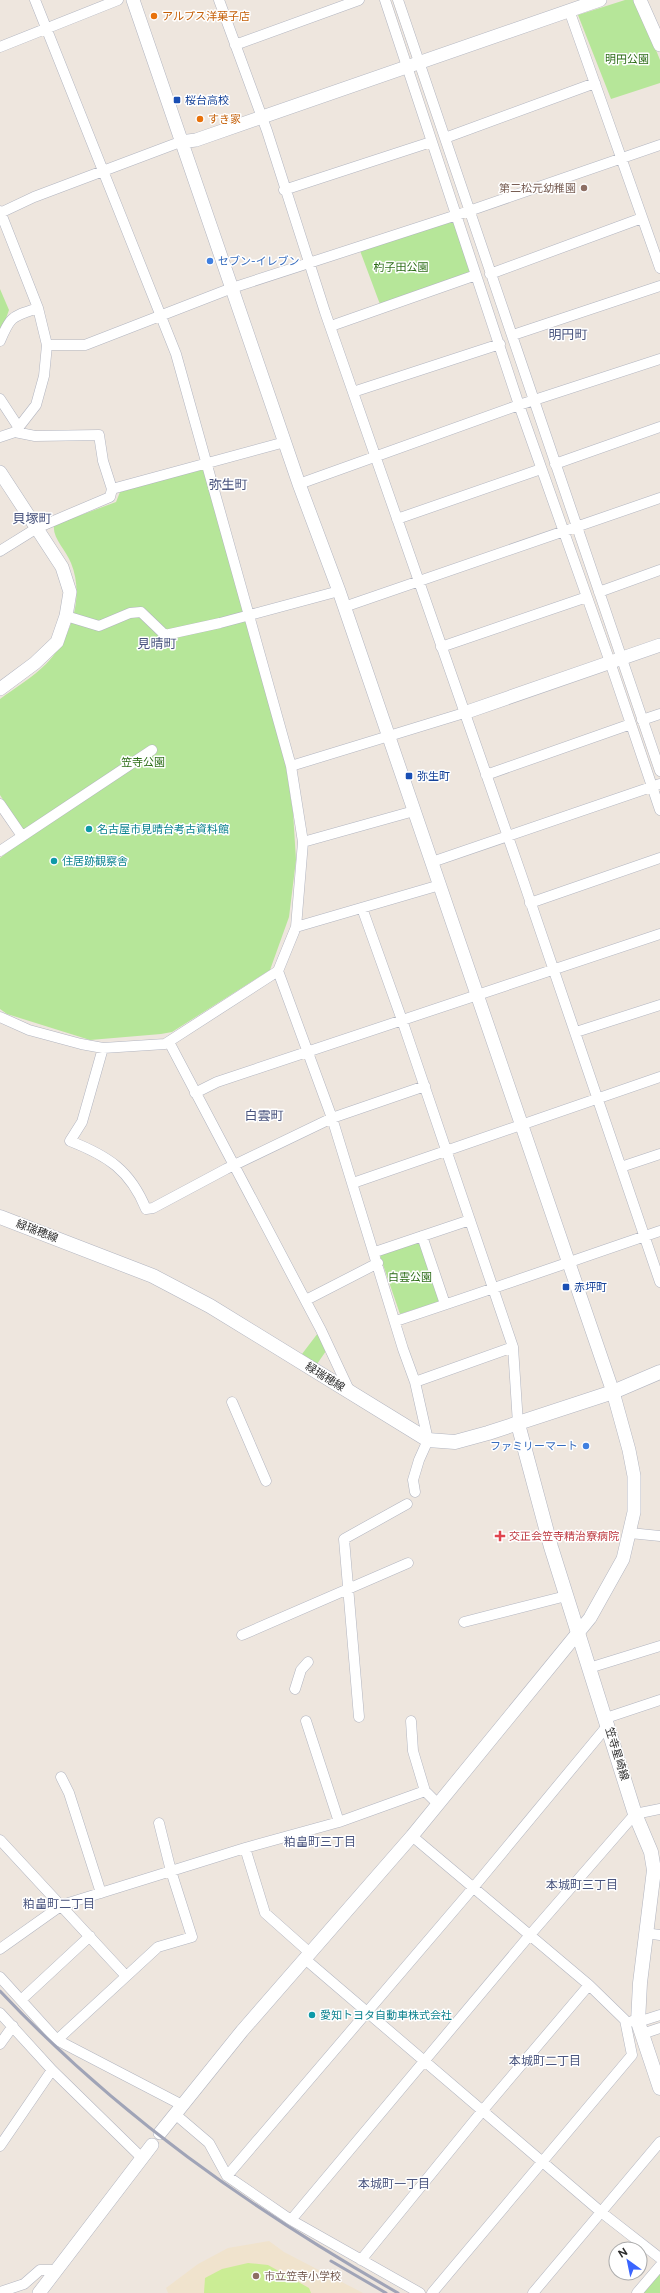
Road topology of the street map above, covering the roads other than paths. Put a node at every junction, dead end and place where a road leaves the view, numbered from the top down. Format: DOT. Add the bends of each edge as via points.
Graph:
graph roads {
  1 [pos="35,0"];
  2 [pos="118,0"];
  3 [pos="133,0"];
  4 [pos="219,0"];
  5 [pos="359,0"];
  6 [pos="385,0"];
  7 [pos="398,0"];
  8 [pos="600,0"];
  9 [pos="640,0"];
  10 [pos="569,10"];
  11 [pos="46,28"];
  12 [pos="235,44"];
  13 [pos="660,45"];
  14 [pos="0,47"];
  15 [pos="414,65"];
  16 [pos="595,83"];
  17 [pos="262,118"];
  18 [pos="445,138"];
  19 [pos="180,142"];
  20 [pos="431,142"];
  21 [pos="660,144"];
  22 [pos="621,158"];
  23 [pos="103,171"];
  24 [pos="284,190"];
  25 [pos="469,211"];
  26 [pos="0,212"];
  27 [pos="455,215"];
  28 [pos="642,218"];
  29 [pos="308,263"];
  30 [pos="660,268"];
  31 [pos="490,274"];
  32 [pos="476,275"];
  33 [pos="660,286"];
  34 [pos="232,288"];
  35 [pos="38,308"];
  36 [pos="161,316"];
  37 [pos="330,326"];
  38 [pos="513,334"];
  39 [pos="0,341"];
  40 [pos="47,344"];
  41 [pos="500,344"];
  42 [pos="660,359"];
  43 [pos="353,392"];
  44 [pos="0,400"];
  45 [pos="533,401"];
  46 [pos="519,405"];
  47 [pos="660,427"];
  48 [pos="17,430"];
  49 [pos="0,437"];
  50 [pos="285,442"];
  51 [pos="375,456"];
  52 [pos="207,464"];
  53 [pos="555,464"];
  54 [pos="541,469"];
  55 [pos="0,472"];
  56 [pos="299,484"];
  57 [pos="112,489"];
  58 [pos="660,498"];
  59 [pos="397,519"];
  60 [pos="576,526"];
  61 [pos="37,528"];
  62 [pos="564,531"];
  63 [pos="0,551"];
  64 [pos="660,570"];
  65 [pos="418,581"];
  66 [pos="338,591"];
  67 [pos="599,592"];
  68 [pos="587,597"];
  69 [pos="344,607"];
  70 [pos="249,615"];
  71 [pos="66,616"];
  72 [pos="660,645"];
  73 [pos="441,647"];
  74 [pos="616,660"];
  75 [pos="0,689"];
  76 [pos="464,713"];
  77 [pos="660,714"];
  78 [pos="642,720"];
  79 [pos="631,724"];
  80 [pos="389,737"];
  81 [pos="152,750"];
  82 [pos="291,766"];
  83 [pos="660,771"];
  84 [pos="486,775"];
  85 [pos="656,785"];
  86 [pos="0,804"];
  87 [pos="660,810"];
  88 [pos="414,811"];
  89 [pos="22,836"];
  90 [pos="507,836"];
  91 [pos="303,842"];
  92 [pos="0,851"];
  93 [pos="660,858"];
  94 [pos="432,862"];
  95 [pos="440,885"];
  96 [pos="530,903"];
  97 [pos="362,908"];
  98 [pos="296,927"];
  99 [pos="660,934"];
  100 [pos="553,970"];
  101 [pos="278,971"];
  102 [pos="477,994"];
  103 [pos="660,1005"];
  104 [pos="0,1017"];
  105 [pos="402,1020"];
  106 [pos="576,1032"];
  107 [pos="169,1042"];
  108 [pos="103,1048"];
  109 [pos="307,1051"];
  110 [pos="660,1076"];
  111 [pos="425,1086"];
  112 [pos="195,1093"];
  113 [pos="597,1098"];
  114 [pos="332,1118"];
  115 [pos="522,1124"];
  116 [pos="446,1150"];
  117 [pos="660,1154"];
  118 [pos="234,1165"];
  119 [pos="621,1168"];
  120 [pos="353,1183"];
  121 [pos="0,1217"];
  122 [pos="470,1220"];
  123 [pos="660,1231"];
  124 [pos="422,1236"];
  125 [pos="644,1237"];
  126 [pos="374,1252"];
  127 [pos="569,1262"];
  128 [pos="378,1264"];
  129 [pos="660,1282"];
  130 [pos="493,1288"];
  131 [pos="306,1300"];
  132 [pos="445,1304"];
  133 [pos="396,1321"];
  134 [pos="513,1347"];
  135 [pos="660,1372"];
  136 [pos="415,1382"];
  137 [pos="613,1392"];
  138 [pos="350,1393"];
  139 [pos="232,1402"];
  140 [pos="518,1424"];
  141 [pos="428,1440"];
  142 [pos="266,1481"];
  143 [pos="415,1492"];
  144 [pos="407,1504"];
  145 [pos="630,1533"];
  146 [pos="660,1536"];
  147 [pos="408,1562"];
  148 [pos="349,1588"];
  149 [pos="566,1596"];
  150 [pos="464,1622"];
  151 [pos="577,1634"];
  152 [pos="242,1635"];
  153 [pos="660,1646"];
  154 [pos="308,1662"];
  155 [pos="589,1668"];
  156 [pos="295,1689"];
  157 [pos="660,1700"];
  158 [pos="359,1717"];
  159 [pos="306,1721"];
  160 [pos="411,1721"];
  161 [pos="607,1722"];
  162 [pos="61,1777"];
  163 [pos="425,1791"];
  164 [pos="438,1804"];
  165 [pos="660,1809"];
  166 [pos="635,1814"];
  167 [pos="340,1822"];
  168 [pos="158,1823"];
  169 [pos="412,1836"];
  170 [pos="0,1840"];
  171 [pos="245,1848"];
  172 [pos="657,1870"];
  173 [pos="171,1871"];
  174 [pos="473,1888"];
  175 [pos="101,1893"];
  176 [pos="62,1905"];
  177 [pos="645,1933"];
  178 [pos="660,1935"];
  179 [pos="90,1936"];
  180 [pos="530,1936"];
  181 [pos="0,1949"];
  182 [pos="307,1956"];
  183 [pos="126,1976"];
  184 [pos="0,1977"];
  185 [pos="589,1985"];
  186 [pos="21,2000"];
  187 [pos="0,2013"];
  188 [pos="366,2013"];
  189 [pos="660,2015"];
  190 [pos="635,2025"];
  191 [pos="13,2026"];
  192 [pos="660,2028"];
  193 [pos="58,2040"];
  194 [pos="0,2044"];
  195 [pos="425,2061"];
  196 [pos="52,2070"];
  197 [pos="660,2088"];
  198 [pos="179,2110"];
  199 [pos="483,2110"];
  200 [pos="160,2133"];
  201 [pos="660,2142"];
  202 [pos="152,2145"];
  203 [pos="0,2146"];
  204 [pos="142,2158"];
  205 [pos="543,2161"];
  206 [pos="227,2176"];
  207 [pos="600,2212"];
  208 [pos="291,2220"];
  209 [pos="660,2258"];
  210 [pos="361,2260"];
  211 [pos="660,2266"];
  212 [pos="56,2270"];
  213 [pos="0,2292"];
  214 [pos="39,2293"];
  215 [pos="420,2293"];
  216 [pos="432,2293"];
  217 [pos="533,2293"];
  218 [pos="637,2293"];
  1 -- 11 [label="street"];
  2 -- 11 [label="street"];
  3 -- 19 [label="street"];
  4 -- 12 [label="street"];
  5 -- 12 [label="street"];
  6 -- 15 [label="street"];
  7 -- 15 [label="street"];
  8 -- 10 [label="street"];
  9 -- 13 [label="street"];
  10 -- 15 [label="street"];
  10 -- 16 [label="street"];
  11 -- 14 [label="street"];
  11 -- 23 [label="street"];
  12 -- 17 [label="street"];
  15 -- 17 [label="street"];
  15 -- 18 [label="street"];
  15 -- 20 [label="street"];
  16 -- 18 [label="street"];
  16 -- 22 [label="street"];
  17 -- 19 [label="street" via="196,140"];
  17 -- 24 [label="street"];
  18 -- 25 [label="street"];
  19 -- 23 [label="street"];
  19 -- 34 [label="street"];
  20 -- 24 [label="street"];
  20 -- 27 [label="street"];
  21 -- 22 [label="street"];
  22 -- 25 [label="street"];
  22 -- 28 [label="street"];
  23 -- 26 [label="street"];
  23 -- 36 [label="street"];
  24 -- 29 [label="street"];
  25 -- 27 [label="street"];
  25 -- 31 [label="street"];
  26 -- 35 [label="street"];
  27 -- 29 [label="street"];
  27 -- 32 [label="street"];
  28 -- 30 [label="street"];
  28 -- 31 [label="street"];
  29 -- 34 [label="street"];
  29 -- 37 [label="street"];
  31 -- 38 [label="street"];
  32 -- 37 [label="street"];
  32 -- 41 [label="street"];
  33 -- 38 [label="street"];
  34 -- 36 [label="street"];
  34 -- 50 [label="street"];
  35 -- 39 [label="street" via="12,317"];
  35 -- 40 [label="street"];
  36 -- 40 [label="street" via="84,345"];
  36 -- 52 [label="street" via="176,354"];
  37 -- 43 [label="street"];
  38 -- 45 [label="street"];
  40 -- 48 [label="street" via="44,376 36,405"];
  41 -- 43 [label="street"];
  41 -- 46 [label="street"];
  42 -- 45 [label="street"];
  43 -- 51 [label="street"];
  44 -- 48 [label="street"];
  45 -- 46 [label="street"];
  45 -- 53 [label="street"];
  46 -- 51 [label="street"];
  46 -- 54 [label="street"];
  47 -- 53 [label="street"];
  48 -- 49 [label="street"];
  48 -- 57 [label="street" via="35,436 100,435 103,461"];
  50 -- 52 [label="street"];
  50 -- 56 [label="street"];
  51 -- 56 [label="street"];
  51 -- 59 [label="street"];
  52 -- 57 [label="street"];
  52 -- 70 [label="street"];
  53 -- 60 [label="street"];
  54 -- 59 [label="street"];
  54 -- 62 [label="street"];
  55 -- 61 [label="street"];
  56 -- 66 [label="street"];
  57 -- 61 [label="street" via="110,498"];
  58 -- 60 [label="street"];
  59 -- 65 [label="street"];
  60 -- 62 [label="street"];
  60 -- 67 [label="street"];
  61 -- 63 [label="street"];
  61 -- 71 [label="street" via="62,567 70,592"];
  62 -- 65 [label="street"];
  62 -- 68 [label="street"];
  64 -- 67 [label="street"];
  65 -- 69 [label="street"];
  65 -- 73 [label="street"];
  66 -- 69 [label="street"];
  66 -- 70 [label="street"];
  67 -- 74 [label="street"];
  68 -- 73 [label="street"];
  68 -- 74 [label="street"];
  69 -- 80 [label="street"];
  70 -- 71 [label="street" via="165,635 140,612 130,613 99,626"];
  70 -- 82 [label="street"];
  71 -- 75 [label="street" via="57,642 35,663"];
  72 -- 74 [label="street"];
  73 -- 76 [label="street"];
  74 -- 76 [label="street"];
  74 -- 78 [label="street"];
  74 -- 79 [label="street"];
  76 -- 80 [label="street"];
  76 -- 84 [label="street"];
  77 -- 78 [label="street"];
  78 -- 83 [label="street"];
  79 -- 84 [label="street"];
  79 -- 85 [label="street"];
  80 -- 82 [label="street"];
  80 -- 88 [label="street"];
  81 -- 89 [label="street"];
  82 -- 91 [label="street"];
  84 -- 90 [label="street"];
  85 -- 87 [label="street"];
  85 -- 90 [label="street"];
  86 -- 89 [label="street"];
  88 -- 91 [label="street"];
  88 -- 94 [label="street"];
  89 -- 92 [label="street"];
  90 -- 94 [label="street"];
  90 -- 96 [label="street"];
  91 -- 98 [label="street"];
  93 -- 96 [label="street"];
  94 -- 95 [label="street"];
  95 -- 97 [label="street"];
  95 -- 102 [label="street"];
  96 -- 100 [label="street"];
  97 -- 98 [label="street"];
  97 -- 105 [label="street"];
  98 -- 101 [label="street"];
  99 -- 100 [label="street"];
  100 -- 102 [label="street"];
  100 -- 106 [label="street"];
  101 -- 107 [label="street"];
  101 -- 109 [label="street"];
  102 -- 105 [label="street"];
  102 -- 115 [label="street"];
  103 -- 106 [label="street"];
  104 -- 108 [label="street" via="29,1030"];
  105 -- 109 [label="street"];
  105 -- 111 [label="street"];
  106 -- 113 [label="street"];
  107 -- 108 [label="street"];
  107 -- 112 [label="street"];
  108 -- 118 [label="street" via="82,1122 70,1141 98,1152 114,1162 132,1182 146,1208 153,1208"];
  109 -- 112 [label="street" via="217,1082"];
  109 -- 114 [label="street"];
  110 -- 113 [label="street"];
  111 -- 114 [label="street"];
  111 -- 116 [label="street"];
  112 -- 118 [label="street"];
  113 -- 115 [label="street"];
  113 -- 119 [label="street"];
  114 -- 118 [label="street"];
  114 -- 120 [label="street"];
  115 -- 116 [label="street"];
  115 -- 127 [label="street"];
  116 -- 120 [label="street"];
  116 -- 122 [label="street"];
  117 -- 119 [label="street"];
  118 -- 131 [label="street"];
  119 -- 125 [label="street"];
  120 -- 126 [label="street"];
  121 -- 138 [label="main road, 緑瑞穂線" via="153,1276 210,1306"];
  122 -- 124 [label="street"];
  122 -- 130 [label="street"];
  123 -- 125 [label="street"];
  124 -- 126 [label="street"];
  124 -- 132 [label="street"];
  125 -- 127 [label="street"];
  125 -- 129 [label="street"];
  126 -- 128 [label="street"];
  127 -- 130 [label="street" via="550,1271"];
  127 -- 137 [label="street"];
  128 -- 131 [label="street"];
  128 -- 133 [label="street"];
  130 -- 132 [label="street"];
  130 -- 134 [label="street"];
  131 -- 138 [label="street"];
  132 -- 133 [label="street"];
  133 -- 136 [label="street" via="402,1349"];
  134 -- 136 [label="street"];
  134 -- 140 [label="street"];
  135 -- 137 [label="main road, 緑瑞穂線"];
  136 -- 141 [label="street"];
  137 -- 140 [label="main road, 緑瑞穂線"];
  137 -- 145 [label="street" via="634,1476 634,1512"];
  138 -- 141 [label="main road, 緑瑞穂線"];
  139 -- 142 [label="street"];
  140 -- 141 [label="main road, 緑瑞穂線" via="455,1442"];
  140 -- 149 [label="main road, 笠寺星崎線"];
  141 -- 143 [label="street" via="413,1480"];
  144 -- 148 [label="street" via="344,1540"];
  145 -- 146 [label="street"];
  145 -- 151 [label="street" via="622,1559 606,1592"];
  147 -- 148 [label="street"];
  148 -- 152 [label="street"];
  148 -- 158 [label="street"];
  149 -- 150 [label="street"];
  149 -- 151 [label="main road, 笠寺星崎線"];
  151 -- 155 [label="main road, 笠寺星崎線"];
  151 -- 164 [label="street"];
  153 -- 155 [label="street"];
  154 -- 156 [label="street" via="301,1670"];
  155 -- 161 [label="main road, 笠寺星崎線"];
  157 -- 161 [label="street"];
  159 -- 167 [label="street"];
  160 -- 163 [label="street" via="413,1751"];
  161 -- 166 [label="main road, 笠寺星崎線"];
  161 -- 174 [label="street"];
  162 -- 175 [label="street" via="69,1793"];
  163 -- 164 [label="street"];
  163 -- 167 [label="street"];
  164 -- 169 [label="street"];
  165 -- 166 [label="street"];
  166 -- 172 [label="main road, 笠寺星崎線"];
  166 -- 180 [label="street"];
  167 -- 171 [label="street"];
  168 -- 173 [label="street"];
  169 -- 174 [label="street"];
  169 -- 182 [label="street"];
  170 -- 176 [label="street"];
  171 -- 173 [label="street"];
  171 -- 182 [label="street" via="265,1913"];
  172 -- 177 [label="main road, 笠寺星崎線"];
  173 -- 175 [label="street"];
  173 -- 183 [label="street" via="192,1937 158,1947"];
  174 -- 180 [label="street"];
  174 -- 188 [label="street"];
  175 -- 176 [label="street"];
  176 -- 179 [label="street"];
  176 -- 181 [label="street"];
  177 -- 178 [label="street"];
  177 -- 190 [label="main road, 笠寺星崎線"];
  179 -- 183 [label="street"];
  179 -- 186 [label="street"];
  180 -- 185 [label="street"];
  180 -- 195 [label="street"];
  182 -- 188 [label="street"];
  182 -- 198 [label="street" via="242,2031"];
  183 -- 193 [label="street"];
  184 -- 186 [label="street"];
  185 -- 190 [label="street"];
  185 -- 199 [label="street"];
  186 -- 193 [label="street"];
  187 -- 191 [label="street"];
  188 -- 195 [label="street"];
  188 -- 206 [label="street"];
  189 -- 190 [label="street"];
  190 -- 192 [label="street"];
  190 -- 197 [label="main road, 笠寺星崎線"];
  190 -- 205 [label="street" via="632,2055"];
  191 -- 194 [label="street"];
  191 -- 196 [label="street"];
  193 -- 198 [label="street"];
  195 -- 199 [label="street"];
  195 -- 208 [label="street"];
  196 -- 203 [label="street"];
  196 -- 204 [label="street"];
  198 -- 200 [label="street"];
  198 -- 206 [label="street" via="209,2143"];
  199 -- 205 [label="street"];
  199 -- 210 [label="street"];
  201 -- 207 [label="street"];
  202 -- 204 [label="street"];
  204 -- 212 [label="street"];
  205 -- 207 [label="street"];
  205 -- 216 [label="street"];
  206 -- 208 [label="street"];
  207 -- 209 [label="street"];
  207 -- 217 [label="street"];
  208 -- 210 [label="street"];
  210 -- 215 [label="street"];
  211 -- 218 [label="street"];
  212 -- 213 [label="street" via="40,2270 24,2284"];
  212 -- 214 [label="street"];
}
